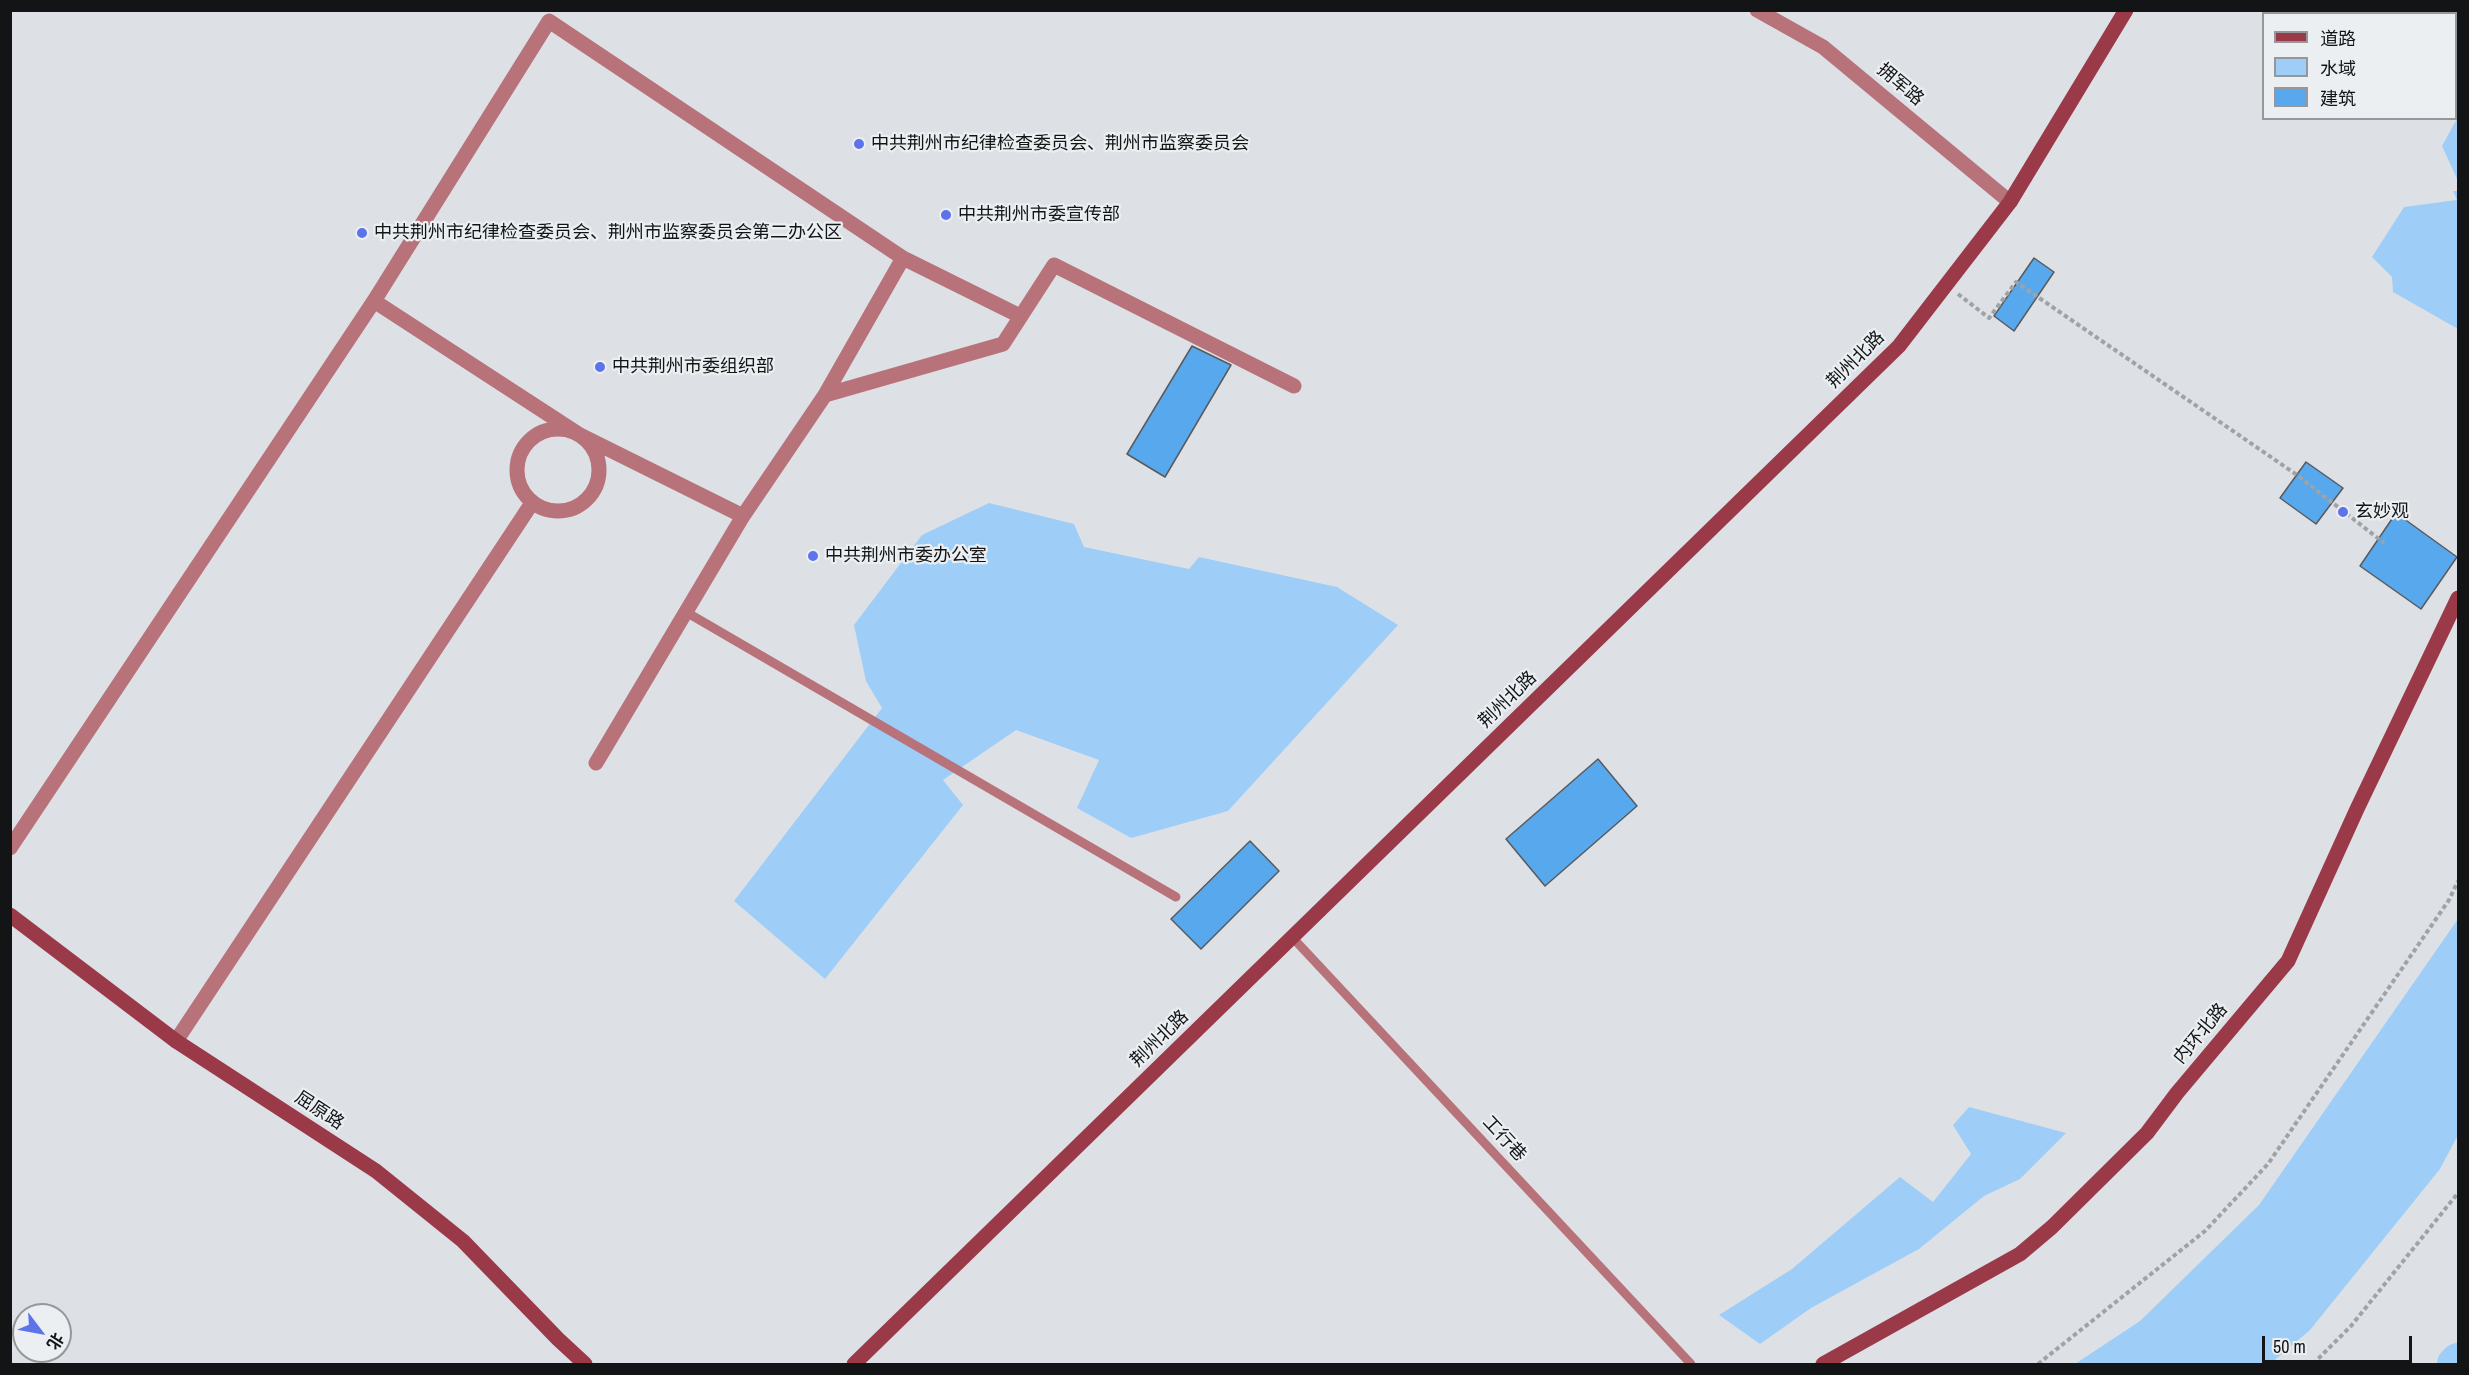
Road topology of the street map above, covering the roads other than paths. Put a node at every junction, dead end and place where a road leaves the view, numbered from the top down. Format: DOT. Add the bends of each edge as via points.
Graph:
graph roads {
  1 [pos="1757,10"];
  2 [pos="2126,10"];
  3 [pos="2010,202"];
  4 [pos="903,258"];
  5 [pos="374,301"];
  6 [pos="1020,316"];
  7 [pos="1294,386"];
  8 [pos="825,395"];
  9 [pos="580,435"];
  10 [pos="532,503"];
  11 [pos="743,516"];
  12 [pos="2458,598"];
  13 [pos="686,612"];
  14 [pos="596,763"];
  15 [pos="10,848"];
  16 [pos="1176,897"];
  17 [pos="10,915"];
  18 [pos="1292,937"];
  19 [pos="176,1041"];
  20 [pos="585,1365"];
  21 [pos="854,1365"];
  22 [pos="1691,1365"];
  23 [pos="1823,1365"];
  1 -- 3 [label="street, 拥军路" via="1823,47"];
  2 -- 3 [label="street, 荆州北路"];
  3 -- 18 [label="street, 荆州北路" via="1899,346"];
  4 -- 5 [label="street" via="549,21"];
  4 -- 6 [label="street"];
  4 -- 8 [label="street"];
  5 -- 9 [label="street"];
  5 -- 15 [label="street"];
  6 -- 7 [label="street" via="1054,265"];
  6 -- 8 [label="street" via="1002,344"];
  8 -- 11 [label="street"];
  9 -- 10 [label="street" via="554,429 529,441 517,466 523,493"];
  9 -- 10 [label="street" via="597,455 599,469 592,494 571,510 557,512"];
  9 -- 11 [label="street"];
  10 -- 19 [label="street"];
  11 -- 13 [label="street"];
  12 -- 23 [label="street, 内环北路" via="2356,808 2288,961 2147,1133 2020,1254"];
  13 -- 14 [label="street"];
  13 -- 16 [label="lane"];
  17 -- 19 [label="street, 屈原路"];
  18 -- 21 [label="street, 荆州北路"];
  18 -- 22 [label="lane, 工行巷"];
  19 -- 20 [label="street, 屈原路" via="384,1178 463,1241"];
}
